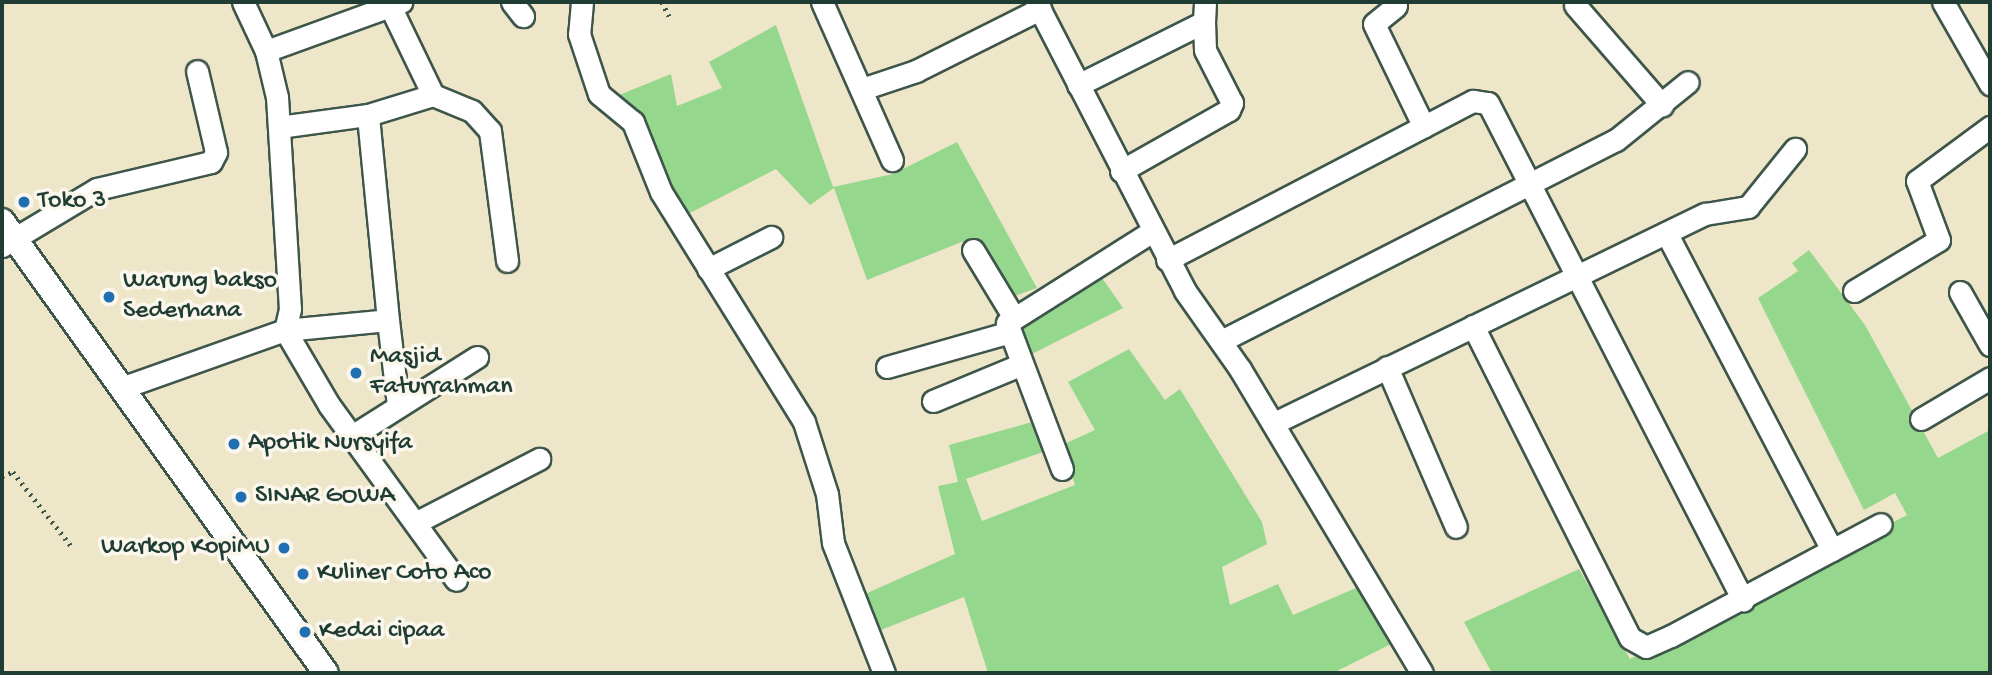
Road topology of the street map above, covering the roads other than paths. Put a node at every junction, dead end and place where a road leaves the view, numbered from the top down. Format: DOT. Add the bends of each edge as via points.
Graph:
graph roads {
  1 [pos="243,2"];
  2 [pos="582,2"];
  3 [pos="822,2"];
  4 [pos="1943,2"];
  5 [pos="396,4"];
  6 [pos="1575,5"];
  7 [pos="1038,6"];
  8 [pos="1396,6"];
  9 [pos="1205,12"];
  10 [pos="266,51"];
  11 [pos="197,71"];
  12 [pos="1688,82"];
  13 [pos="1990,84"];
  14 [pos="1078,85"];
  15 [pos="862,89"];
  16 [pos="433,95"];
  17 [pos="1662,105"];
  18 [pos="368,115"];
  19 [pos="279,127"];
  20 [pos="1424,127"];
  21 [pos="1990,127"];
  22 [pos="1796,149"];
  23 [pos="892,160"];
  24 [pos="1121,171"];
  25 [pos="1527,186"];
  26 [pos="1151,232"];
  27 [pos="1665,233"];
  28 [pos="5,234"];
  29 [pos="771,237"];
  30 [pos="972,250"];
  31 [pos="1167,260"];
  32 [pos="507,261"];
  33 [pos="708,269"];
  34 [pos="1574,276"];
  35 [pos="1853,291"];
  36 [pos="1960,292"];
  37 [pos="388,320"];
  38 [pos="1010,325"];
  39 [pos="1473,326"];
  40 [pos="285,330"];
  41 [pos="1221,341"];
  42 [pos="1990,345"];
  43 [pos="477,357"];
  44 [pos="1020,365"];
  45 [pos="887,367"];
  46 [pos="1387,367"];
  47 [pos="1990,378"];
  48 [pos="124,387"];
  49 [pos="933,401"];
  50 [pos="398,405"];
  51 [pos="1921,419"];
  52 [pos="1274,423"];
  53 [pos="352,436"];
  54 [pos="539,459"];
  55 [pos="1062,469"];
  56 [pos="415,523"];
  57 [pos="1881,524"];
  58 [pos="1456,527"];
  59 [pos="1832,550"];
  60 [pos="456,580"];
  61 [pos="1743,600"];
  62 [pos="327,673"];
  63 [pos="884,673"];
  64 [pos="1422,673"];
  1 -- 10 [label="street"];
  2 -- 33 [label="street" via="579,34 598,94 633,122 661,192"];
  3 -- 15 [label="street"];
  4 -- 13 [label="street"];
  5 -- 10 [label="street"];
  5 -- 16 [label="street"];
  6 -- 17 [label="street"];
  7 -- 14 [label="street"];
  7 -- 15 [label="street" via="916,71"];
  8 -- 20 [label="street" via="1374,24"];
  9 -- 14 [label="street"];
  9 -- 24 [label="street" via="1205,50 1232,103 1229,110"];
  10 -- 19 [label="street"];
  11 -- 28 [label="street" via="216,152 211,162 97,189"];
  12 -- 17 [label="street"];
  14 -- 24 [label="street"];
  15 -- 23 [label="street"];
  16 -- 18 [label="street"];
  16 -- 32 [label="street" via="472,111 490,131"];
  17 -- 25 [label="street" via="1616,140"];
  18 -- 19 [label="street"];
  18 -- 37 [label="street"];
  19 -- 40 [label="street" via="290,309"];
  20 -- 25 [label="street" via="1473,101 1488,103"];
  20 -- 31 [label="street"];
  21 -- 35 [label="street" via="1917,181 1939,240"];
  22 -- 27 [label="street" via="1754,203 1718,209"];
  24 -- 26 [label="street"];
  25 -- 34 [label="street"];
  25 -- 41 [label="street"];
  26 -- 31 [label="street"];
  26 -- 38 [label="street"];
  27 -- 34 [label="street"];
  27 -- 59 [label="street"];
  28 -- 48 [label="street"];
  29 -- 33 [label="street"];
  30 -- 38 [label="street"];
  31 -- 41 [label="street"];
  33 -- 63 [label="street" via="804,422 827,494 833,543"];
  34 -- 39 [label="street"];
  34 -- 61 [label="street"];
  36 -- 42 [label="street"];
  37 -- 40 [label="street"];
  37 -- 50 [label="street"];
  38 -- 44 [label="street"];
  38 -- 45 [label="street"];
  39 -- 46 [label="street"];
  39 -- 61 [label="street" via="1635,646 1646,647"];
  40 -- 48 [label="street"];
  40 -- 53 [label="street"];
  41 -- 52 [label="street"];
  43 -- 50 [label="street"];
  44 -- 49 [label="street"];
  44 -- 55 [label="street"];
  46 -- 52 [label="street"];
  46 -- 58 [label="street"];
  47 -- 51 [label="street"];
  48 -- 62 [label="street"];
  50 -- 53 [label="street"];
  52 -- 64 [label="street"];
  53 -- 56 [label="street"];
  54 -- 56 [label="street"];
  56 -- 60 [label="street"];
  57 -- 59 [label="street"];
  59 -- 61 [label="street"];
}
